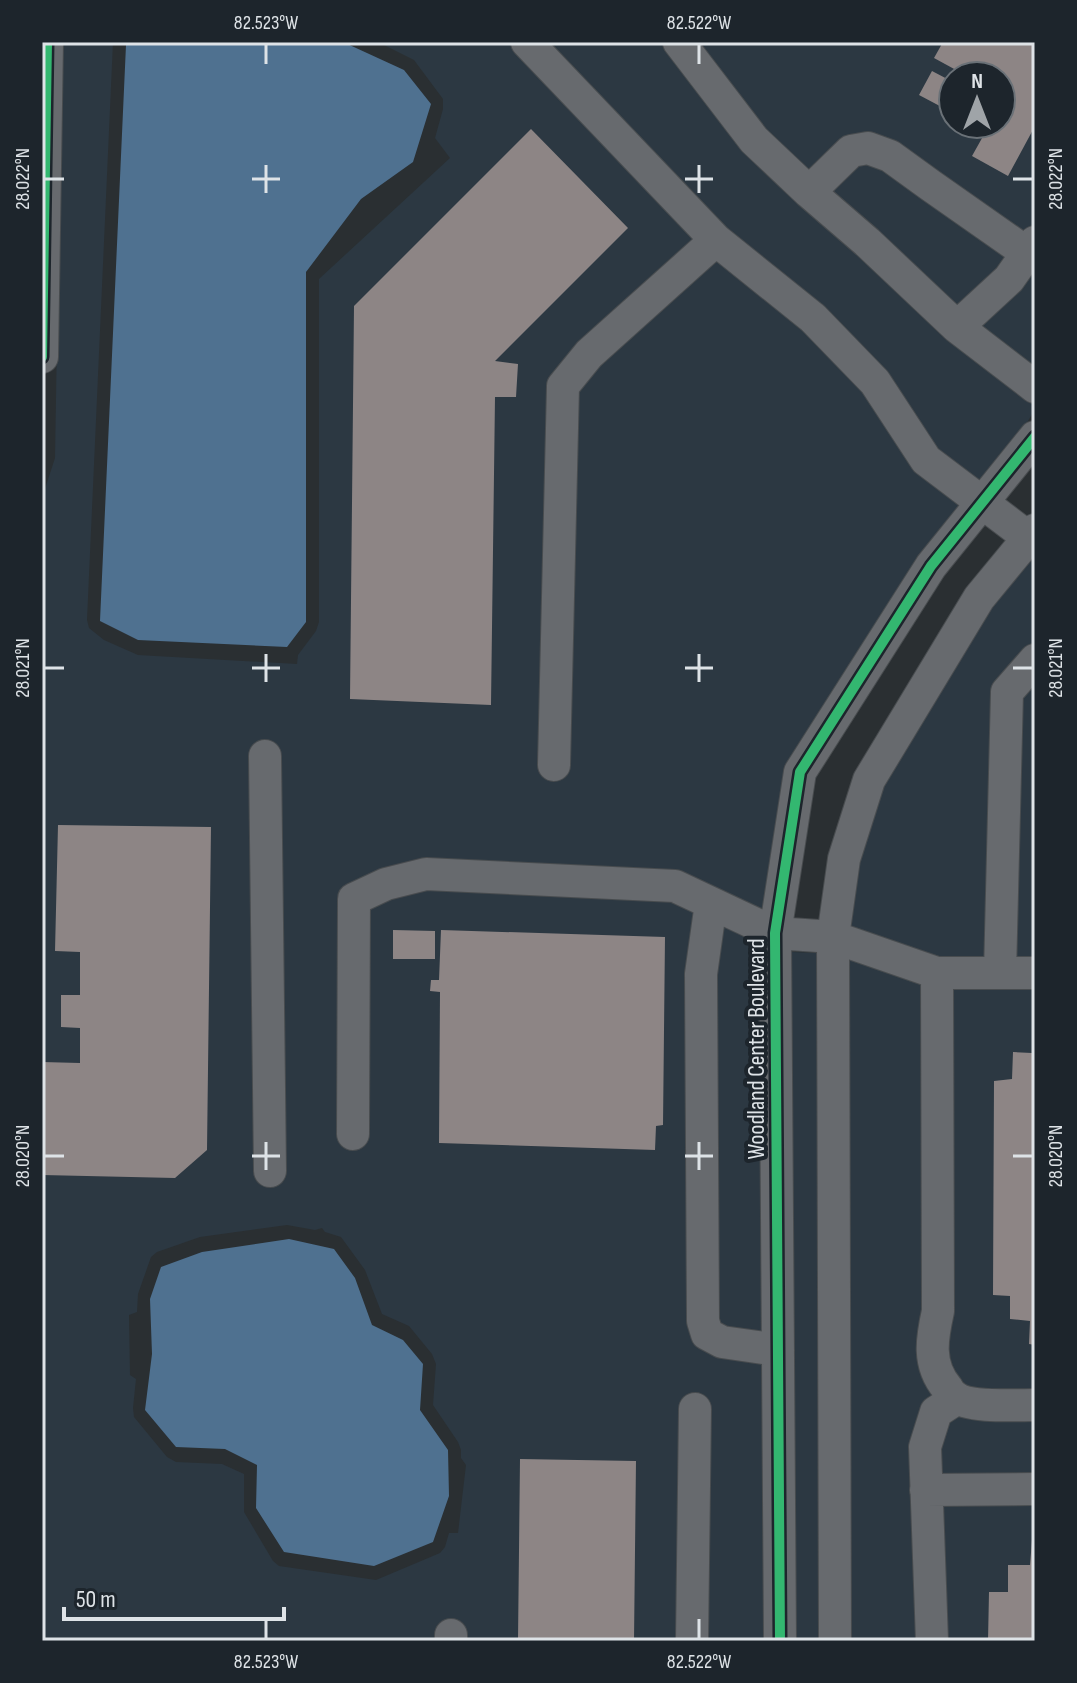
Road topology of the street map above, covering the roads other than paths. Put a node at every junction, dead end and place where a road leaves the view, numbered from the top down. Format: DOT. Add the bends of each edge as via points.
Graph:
graph roads {
  1 [pos="47,42"];
  2 [pos="527,42"];
  3 [pos="679,42"];
  4 [pos="809,192"];
  5 [pos="716,240"];
  6 [pos="1031,248"];
  7 [pos="957,327"];
  8 [pos="42,357"];
  9 [pos="1035,387"];
  10 [pos="1035,437"];
  11 [pos="982,503"];
  12 [pos="1032,534"];
  13 [pos="1035,660"];
  14 [pos="265,756"];
  15 [pos="554,765"];
  16 [pos="711,903"];
  17 [pos="775,933"];
  18 [pos="833,937"];
  19 [pos="937,973"];
  20 [pos="1000,973"];
  21 [pos="1035,973"];
  22 [pos="353,1134"];
  23 [pos="270,1171"];
  24 [pos="778,1350"];
  25 [pos="956,1399"];
  26 [pos="1035,1405"];
  27 [pos="695,1409"];
  28 [pos="1035,1489"];
  29 [pos="926,1490"];
  30 [pos="692,1641"];
  31 [pos="780,1641"];
  32 [pos="835,1641"];
  33 [pos="932,1641"];
  1 -- 8 [label="street"];
  2 -- 5 [label="street"];
  3 -- 4 [label="street" via="754,140"];
  4 -- 6 [label="street" via="851,151 868,148 890,156"];
  4 -- 7 [label="street"];
  5 -- 11 [label="street" via="813,318 875,382 926,460"];
  5 -- 15 [label="street" via="589,354 563,386"];
  6 -- 7 [label="street" via="1009,279"];
  7 -- 9 [label="street"];
  10 -- 11 [label="street, Woodland Center Boulevard"];
  11 -- 12 [label="street"];
  11 -- 17 [label="street, Woodland Center Boulevard" via="931,566 800,772"];
  12 -- 18 [label="street" via="979,598 869,780 844,859"];
  13 -- 20 [label="street" via="1007,692"];
  14 -- 23 [label="street"];
  16 -- 17 [label="street"];
  16 -- 22 [label="street" via="675,886 426,874 354,899"];
  16 -- 24 [label="street" via="701,974 703,1321 707,1334 722,1342"];
  17 -- 18 [label="street"];
  17 -- 24 [label="street, Woodland Center Boulevard"];
  18 -- 19 [label="street"];
  18 -- 32 [label="street"];
  19 -- 20 [label="street"];
  19 -- 25 [label="street" via="938,1311 932,1360"];
  20 -- 21 [label="street"];
  24 -- 31 [label="street, Woodland Center Boulevard"];
  25 -- 26 [label="street"];
  25 -- 29 [label="street" via="936,1412 925,1447"];
  27 -- 30 [label="street"];
  28 -- 29 [label="street"];
  29 -- 33 [label="street"];
}
